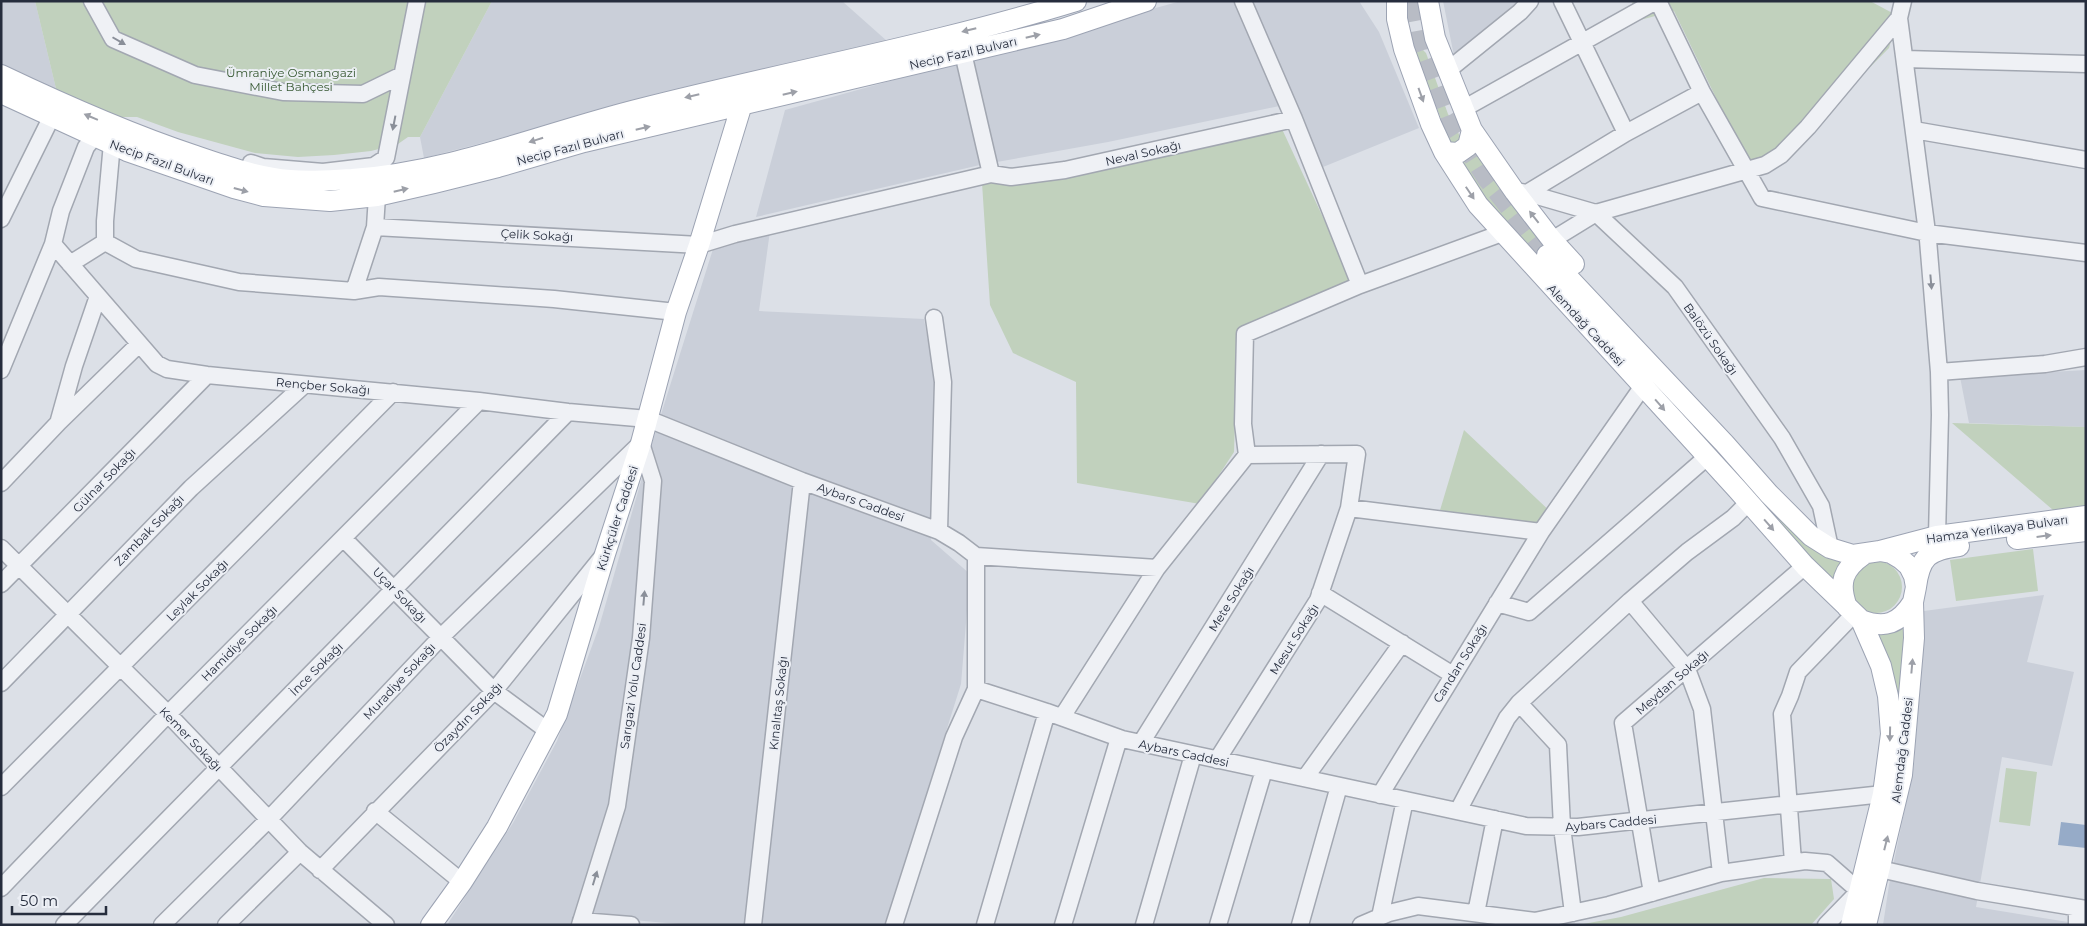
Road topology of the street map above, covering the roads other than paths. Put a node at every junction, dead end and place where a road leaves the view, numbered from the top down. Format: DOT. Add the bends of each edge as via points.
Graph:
graph roads {
  1 [pos="92,1"];
  2 [pos="417,1"];
  3 [pos="1076,1"];
  4 [pos="1146,1"];
  5 [pos="1243,1"];
  6 [pos="1384,1"];
  7 [pos="1419,1"];
  8 [pos="1428,1"];
  9 [pos="1530,1"];
  10 [pos="1562,1"];
  11 [pos="1657,1"];
  12 [pos="1903,1"];
  13 [pos="1053,4"];
  14 [pos="1397,10"];
  15 [pos="1899,18"];
  16 [pos="1435,38"];
  17 [pos="1583,42"];
  18 [pos="1404,49"];
  19 [pos="963,53"];
  20 [pos="1905,59"];
  21 [pos="2086,64"];
  22 [pos="1447,72"];
  23 [pos="1,75"];
  24 [pos="402,75"];
  25 [pos="1702,92"];
  26 [pos="1,93"];
  27 [pos="741,95"];
  28 [pos="1462,109"];
  29 [pos="52,116"];
  30 [pos="1294,119"];
  31 [pos="1472,130"];
  32 [pos="1914,130"];
  33 [pos="1626,132"];
  34 [pos="107,136"];
  35 [pos="1444,152"];
  36 [pos="2086,160"];
  37 [pos="1747,170"];
  38 [pos="991,174"];
  39 [pos="1521,192"];
  40 [pos="377,196"];
  41 [pos="1596,212"];
  42 [pos="1,219"];
  43 [pos="375,227"];
  44 [pos="1502,232"];
  45 [pos="1927,233"];
  46 [pos="105,242"];
  47 [pos="53,244"];
  48 [pos="699,245"];
  49 [pos="1550,248"];
  50 [pos="2086,253"];
  51 [pos="70,264"];
  52 [pos="1360,285"];
  53 [pos="354,291"];
  54 [pos="98,296"];
  55 [pos="676,312"];
  56 [pos="934,318"];
  57 [pos="139,344"];
  58 [pos="2086,357"];
  59 [pos="1,370"];
  60 [pos="1938,372"];
  61 [pos="206,375"];
  62 [pos="304,385"];
  63 [pos="1643,386"];
  64 [pos="393,392"];
  65 [pos="479,400"];
  66 [pos="568,412"];
  67 [pos="648,419"];
  68 [pos="59,422"];
  69 [pos="642,443"];
  70 [pos="1322,454"];
  71 [pos="1247,455"];
  72 [pos="1706,457"];
  73 [pos="802,481"];
  74 [pos="1,483"];
  75 [pos="1749,502"];
  76 [pos="1349,508"];
  77 [pos="2084,528"];
  78 [pos="939,530"];
  79 [pos="1541,532"];
  80 [pos="1937,536"];
  81 [pos="343,538"];
  82 [pos="1,548"];
  83 [pos="1830,548"];
  84 [pos="1872,553"];
  85 [pos="605,554"];
  86 [pos="976,556"];
  87 [pos="19,566"];
  88 [pos="1805,566"];
  89 [pos="1156,568"];
  90 [pos="1,584"];
  91 [pos="395,589"];
  92 [pos="1320,593"];
  93 [pos="1914,595"];
  94 [pos="1630,602"];
  95 [pos="1498,603"];
  96 [pos="1854,613"];
  97 [pos="68,614"];
  98 [pos="441,637"];
  99 [pos="1402,643"];
  100 [pos="121,666"];
  101 [pos="1687,669"];
  102 [pos="1453,675"];
  103 [pos="1,683"];
  104 [pos="976,689"];
  105 [pos="494,691"];
  106 [pos="1519,703"];
  107 [pos="168,714"];
  108 [pos="1054,715"];
  109 [pos="548,730"];
  110 [pos="1119,738"];
  111 [pos="1141,744"];
  112 [pos="1193,755"];
  113 [pos="1217,760"];
  114 [pos="219,768"];
  115 [pos="1264,770"];
  116 [pos="1305,778"];
  117 [pos="1339,786"];
  118 [pos="1,787"];
  119 [pos="1883,794"];
  120 [pos="1380,795"];
  121 [pos="1405,800"];
  122 [pos="1789,804"];
  123 [pos="1458,811"];
  124 [pos="375,812"];
  125 [pos="1715,812"];
  126 [pos="269,819"];
  127 [pos="1495,819"];
  128 [pos="1641,821"];
  129 [pos="1562,827"];
  130 [pos="300,852"];
  131 [pos="1793,862"];
  132 [pos="1880,869"];
  133 [pos="320,870"];
  134 [pos="1721,873"];
  135 [pos="462,882"];
  136 [pos="1,888"];
  137 [pos="1859,891"];
  138 [pos="1652,893"];
  139 [pos="2082,909"];
  140 [pos="1476,913"];
  141 [pos="1573,913"];
  142 [pos="1380,917"];
  143 [pos="1525,922"];
  144 [pos="581,923"];
  145 [pos="64,925"];
  146 [pos="162,925"];
  147 [pos="226,925"];
  148 [pos="386,925"];
  149 [pos="431,925"];
  150 [pos="632,925"];
  151 [pos="753,925"];
  152 [pos="894,925"];
  153 [pos="986,925"];
  154 [pos="1063,925"];
  155 [pos="1144,925"];
  156 [pos="1218,925"];
  157 [pos="1300,925"];
  158 [pos="1361,925"];
  159 [pos="1826,925"];
  160 [pos="1851,925"];
  161 [pos="1866,925"];
  162 [pos="2077,925"];
  1 -- 24 [label="street, one-way" via="113,39 195,75 283,92 363,94"];
  2 -- 24 [label="street"];
  3 -- 13 [label="main road, Necip Fazıl Bulvarı"];
  19 -- 4 [label="main road, Necip Fazıl Bulvarı, one-way" via="1063,29"];
  5 -- 30 [label="street"];
  6 -- 14 [label="main road"];
  7 -- 16 [label="main road"];
  8 -- 16 [label="main road, Alemdağ Caddesi"];
  9 -- 22 [label="street"];
  10 -- 17 [label="street"];
  11 -- 17 [label="street"];
  11 -- 25 [label="street"];
  12 -- 15 [label="street"];
  13 -- 27 [label="main road, Necip Fazıl Bulvarı, one-way" via="837,63"];
  14 -- 18 [label="main road, Alemdağ Caddesi"];
  15 -- 20 [label="street"];
  15 -- 37 [label="street" via="1781,155 1765,165"];
  16 -- 18 [label="main road" via="1420,38"];
  16 -- 22 [label="main road, Alemdağ Caddesi"];
  17 -- 28 [label="street"];
  17 -- 33 [label="street"];
  18 -- 35 [label="main road, Alemdağ Caddesi, one-way"];
  27 -- 19 [label="main road, Necip Fazıl Bulvarı, one-way"];
  19 -- 38 [label="street"];
  20 -- 21 [label="street"];
  20 -- 32 [label="street"];
  22 -- 28 [label="main road, Alemdağ Caddesi"];
  34 -- 23 [label="main road, Necip Fazıl Bulvarı, one-way" via="89,116"];
  24 -- 34 [label="street, one-way" via="386,158 374,166 323,172 264,167 131,123"];
  25 -- 33 [label="street"];
  25 -- 37 [label="street"];
  26 -- 29 [label="main road, Necip Fazıl Bulvarı"];
  27 -- 34 [label="main road, Necip Fazıl Bulvarı, one-way" via="587,122 493,153 430,169 349,179 306,181 256,175 146,140"];
  40 -- 27 [label="main road, Necip Fazıl Bulvarı, one-way" via="498,167"];
  27 -- 48 [label="main road, Kürkçüler Caddesi"];
  28 -- 31 [label="main road, Alemdağ Caddesi"];
  29 -- 34 [label="main road, Necip Fazıl Bulvarı"];
  29 -- 42 [label="street"];
  30 -- 38 [label="street, Neval Sokağı" via="1065,170 1022,177"];
  30 -- 52 [label="street"];
  31 -- 35 [label="main road" via="1468,146 1458,153"];
  31 -- 39 [label="main road, Alemdağ Caddesi"];
  32 -- 36 [label="street"];
  32 -- 45 [label="street"];
  33 -- 39 [label="street"];
  34 -- 40 [label="main road, Necip Fazıl Bulvarı, one-way" via="234,188 264,196 330,201"];
  34 -- 46 [label="street"];
  34 -- 47 [label="street" via="86,148 61,212"];
  35 -- 44 [label="main road, Alemdağ Caddesi, one-way" via="1478,205"];
  37 -- 41 [label="street"];
  37 -- 45 [label="street" via="1762,198"];
  38 -- 48 [label="street"];
  39 -- 41 [label="street, Balözü Sokağı"];
  49 -- 39 [label="main road, Alemdağ Caddesi, one-way"];
  40 -- 43 [label="street"];
  41 -- 49 [label="street"];
  41 -- 83 [label="street, Balözü Sokağı" via="1675,287 1782,438 1821,506"];
  43 -- 48 [label="street, Çelik Sokağı"];
  43 -- 53 [label="street"];
  44 -- 52 [label="street"];
  44 -- 63 [label="main road, Alemdağ Caddesi"];
  45 -- 50 [label="street"];
  45 -- 60 [label="street, one-way"];
  46 -- 51 [label="street"];
  46 -- 53 [label="street" via="136,259 238,282"];
  47 -- 51 [label="street, Rençber Sokağı"];
  47 -- 59 [label="street"];
  48 -- 55 [label="main road, Kürkçüler Caddesi"];
  49 -- 83 [label="main road, Alemdağ Caddesi" via="1769,494 1811,536"];
  51 -- 54 [label="street, Rençber Sokağı"];
  52 -- 71 [label="street" via="1245,334 1243,424"];
  53 -- 55 [label="street" via="379,287 554,299"];
  54 -- 57 [label="street, Rençber Sokağı"];
  54 -- 68 [label="street"];
  55 -- 67 [label="main road, Kürkçüler Caddesi"];
  56 -- 78 [label="street" via="943,382"];
  57 -- 61 [label="street, Rençber Sokağı" via="157,364 167,369"];
  57 -- 68 [label="street"];
  58 -- 60 [label="street" via="2045,364"];
  60 -- 80 [label="street"];
  61 -- 62 [label="street, Rençber Sokağı"];
  61 -- 87 [label="street, Gülnar Sokağı"];
  62 -- 64 [label="street, Rençber Sokağı"];
  62 -- 97 [label="street, Zambak Sokağı" via="191,488"];
  63 -- 72 [label="main road, Alemdağ Caddesi, one-way"];
  63 -- 79 [label="street, Candan Sokağı"];
  64 -- 65 [label="street, Rençber Sokağı"];
  64 -- 100 [label="street, Leylak Sokağı"];
  65 -- 66 [label="street, Rençber Sokağı"];
  65 -- 81 [label="street, Hamidiye Sokağı"];
  66 -- 67 [label="street, Rençber Sokağı"];
  66 -- 91 [label="street, İnce Sokağı"];
  67 -- 69 [label="main road, Kürkçüler Caddesi"];
  67 -- 73 [label="street, Aybars Caddesi"];
  68 -- 74 [label="street"];
  69 -- 85 [label="main road, Kürkçüler Caddesi"];
  69 -- 98 [label="street, Muradiye Sokağı"];
  144 -- 69 [label="street, Sarıgazi Yolu Caddesi, one-way" via="617,806 641,638 653,481"];
  70 -- 71 [label="street"];
  70 -- 76 [label="street, Mesut Sokağı" via="1357,454"];
  70 -- 111 [label="street, Mete Sokağı"];
  71 -- 89 [label="street"];
  72 -- 75 [label="main road, Alemdağ Caddesi"];
  72 -- 95 [label="street" via="1529,612"];
  73 -- 78 [label="street, Aybars Caddesi"];
  73 -- 151 [label="street, Kınalıtaş Sokağı"];
  75 -- 88 [label="main road, Alemdağ Caddesi, one-way"];
  75 -- 94 [label="street"];
  76 -- 79 [label="street"];
  76 -- 92 [label="street, Mesut Sokağı"];
  77 -- 80 [label="main road, Hamza Yerlikaya Bulvarı"];
  93 -- 77 [label="main road, Hamza Yerlikaya Bulvarı, one-way" via="1918,570 1924,559 1942,548"];
  78 -- 86 [label="street, Aybars Caddesi"];
  79 -- 95 [label="street, Candan Sokağı"];
  80 -- 84 [label="main road, Hamza Yerlikaya Bulvarı"];
  81 -- 91 [label="street, Uçar Sokağı"];
  81 -- 107 [label="street, Hamidiye Sokağı"];
  82 -- 87 [label="street, Kemer Sokağı"];
  83 -- 84 [label="main road, Alemdağ Caddesi" via="1853,555"];
  84 -- 93 [label="main road, Alemdağ Caddesi" via="1891,553 1901,558 1914,576"];
  84 -- 96 [label="main road, Alemdağ Caddesi" via="1854,562 1842,583 1843,595"];
  85 -- 105 [label="street, Özaydın Sokağı"];
  85 -- 109 [label="main road, Kürkçüler Caddesi" via="557,714"];
  86 -- 89 [label="street"];
  86 -- 104 [label="street"];
  87 -- 90 [label="street, Gülnar Sokağı"];
  87 -- 97 [label="street, Kemer Sokağı"];
  88 -- 96 [label="main road, Alemdağ Caddesi"];
  88 -- 101 [label="street, Meydan Sokağı"];
  89 -- 108 [label="street"];
  91 -- 98 [label="street, Uçar Sokağı"];
  91 -- 114 [label="street, İnce Sokağı"];
  92 -- 99 [label="street"];
  92 -- 113 [label="street, Mesut Sokağı"];
  93 -- 96 [label="main road" via="1906,613 1885,625 1872,625"];
  132 -- 93 [label="main road, Alemdağ Caddesi, one-way" via="1902,775 1914,638"];
  94 -- 101 [label="street"];
  94 -- 106 [label="street"];
  95 -- 102 [label="street, Candan Sokağı"];
  96 -- 119 [label="main road, Alemdağ Caddesi, one-way" via="1881,666 1888,696 1891,734"];
  96 -- 122 [label="street" via="1798,672 1782,714"];
  97 -- 100 [label="street, Kemer Sokağı"];
  97 -- 103 [label="street, Zambak Sokağı"];
  98 -- 105 [label="street, Uçar Sokağı"];
  98 -- 126 [label="street, Muradiye Sokağı"];
  99 -- 102 [label="street"];
  99 -- 116 [label="street"];
  100 -- 107 [label="street, Kemer Sokağı"];
  100 -- 118 [label="street, Leylak Sokağı"];
  101 -- 125 [label="street" via="1702,709"];
  101 -- 128 [label="street, Meydan Sokağı" via="1624,723"];
  102 -- 120 [label="street, Candan Sokağı"];
  104 -- 108 [label="street, Aybars Caddesi"];
  104 -- 152 [label="street" via="954,737"];
  105 -- 109 [label="street, Uçar Sokağı"];
  105 -- 124 [label="street, Özaydın Sokağı"];
  106 -- 123 [label="street" via="1507,718"];
  106 -- 129 [label="street" via="1558,745"];
  107 -- 114 [label="street, Kemer Sokağı"];
  107 -- 136 [label="street, Hamidiye Sokağı"];
  108 -- 110 [label="street, Aybars Caddesi"];
  108 -- 153 [label="street"];
  109 -- 135 [label="main road, Kürkçüler Caddesi" via="497,827"];
  110 -- 111 [label="street, Aybars Caddesi"];
  110 -- 154 [label="street"];
  111 -- 112 [label="street, Aybars Caddesi"];
  112 -- 113 [label="street, Aybars Caddesi"];
  112 -- 155 [label="street"];
  113 -- 115 [label="street, Aybars Caddesi"];
  114 -- 126 [label="street, Kemer Sokağı"];
  114 -- 145 [label="street, İnce Sokağı"];
  115 -- 116 [label="street, Aybars Caddesi"];
  115 -- 156 [label="street"];
  116 -- 117 [label="street, Aybars Caddesi"];
  117 -- 120 [label="street, Aybars Caddesi"];
  117 -- 157 [label="street"];
  119 -- 122 [label="street, Aybars Caddesi"];
  119 -- 137 [label="main road, Alemdağ Caddesi"];
  120 -- 121 [label="street, Aybars Caddesi"];
  121 -- 123 [label="street, Aybars Caddesi"];
  121 -- 142 [label="street"];
  122 -- 125 [label="street, Aybars Caddesi"];
  122 -- 131 [label="street"];
  123 -- 127 [label="street, Aybars Caddesi"];
  124 -- 133 [label="street, Özaydın Sokağı"];
  124 -- 135 [label="street"];
  125 -- 128 [label="street, Aybars Caddesi"];
  125 -- 134 [label="street"];
  126 -- 130 [label="street, Kemer Sokağı"];
  126 -- 146 [label="street, Muradiye Sokağı"];
  127 -- 129 [label="street, Aybars Caddesi" via="1526,826"];
  127 -- 140 [label="street"];
  128 -- 129 [label="street, Aybars Caddesi"];
  128 -- 138 [label="street, Meydan Sokağı"];
  129 -- 141 [label="street"];
  130 -- 133 [label="street, Kemer Sokağı"];
  130 -- 147 [label="street"];
  131 -- 134 [label="street"];
  131 -- 137 [label="street" via="1805,860 1827,864"];
  132 -- 139 [label="street" via="1977,891"];
  132 -- 161 [label="main road, Alemdağ Caddesi"];
  133 -- 148 [label="street, Kemer Sokağı"];
  134 -- 138 [label="street"];
  135 -- 149 [label="main road, Kürkçüler Caddesi"];
  137 -- 159 [label="street"];
  137 -- 160 [label="main road, Alemdağ Caddesi"];
  138 -- 141 [label="street"];
  139 -- 162 [label="street"];
  140 -- 142 [label="street" via="1418,906"];
  140 -- 143 [label="street"];
  141 -- 143 [label="street"];
  142 -- 158 [label="street"];
  144 -- 150 [label="street"];
}
